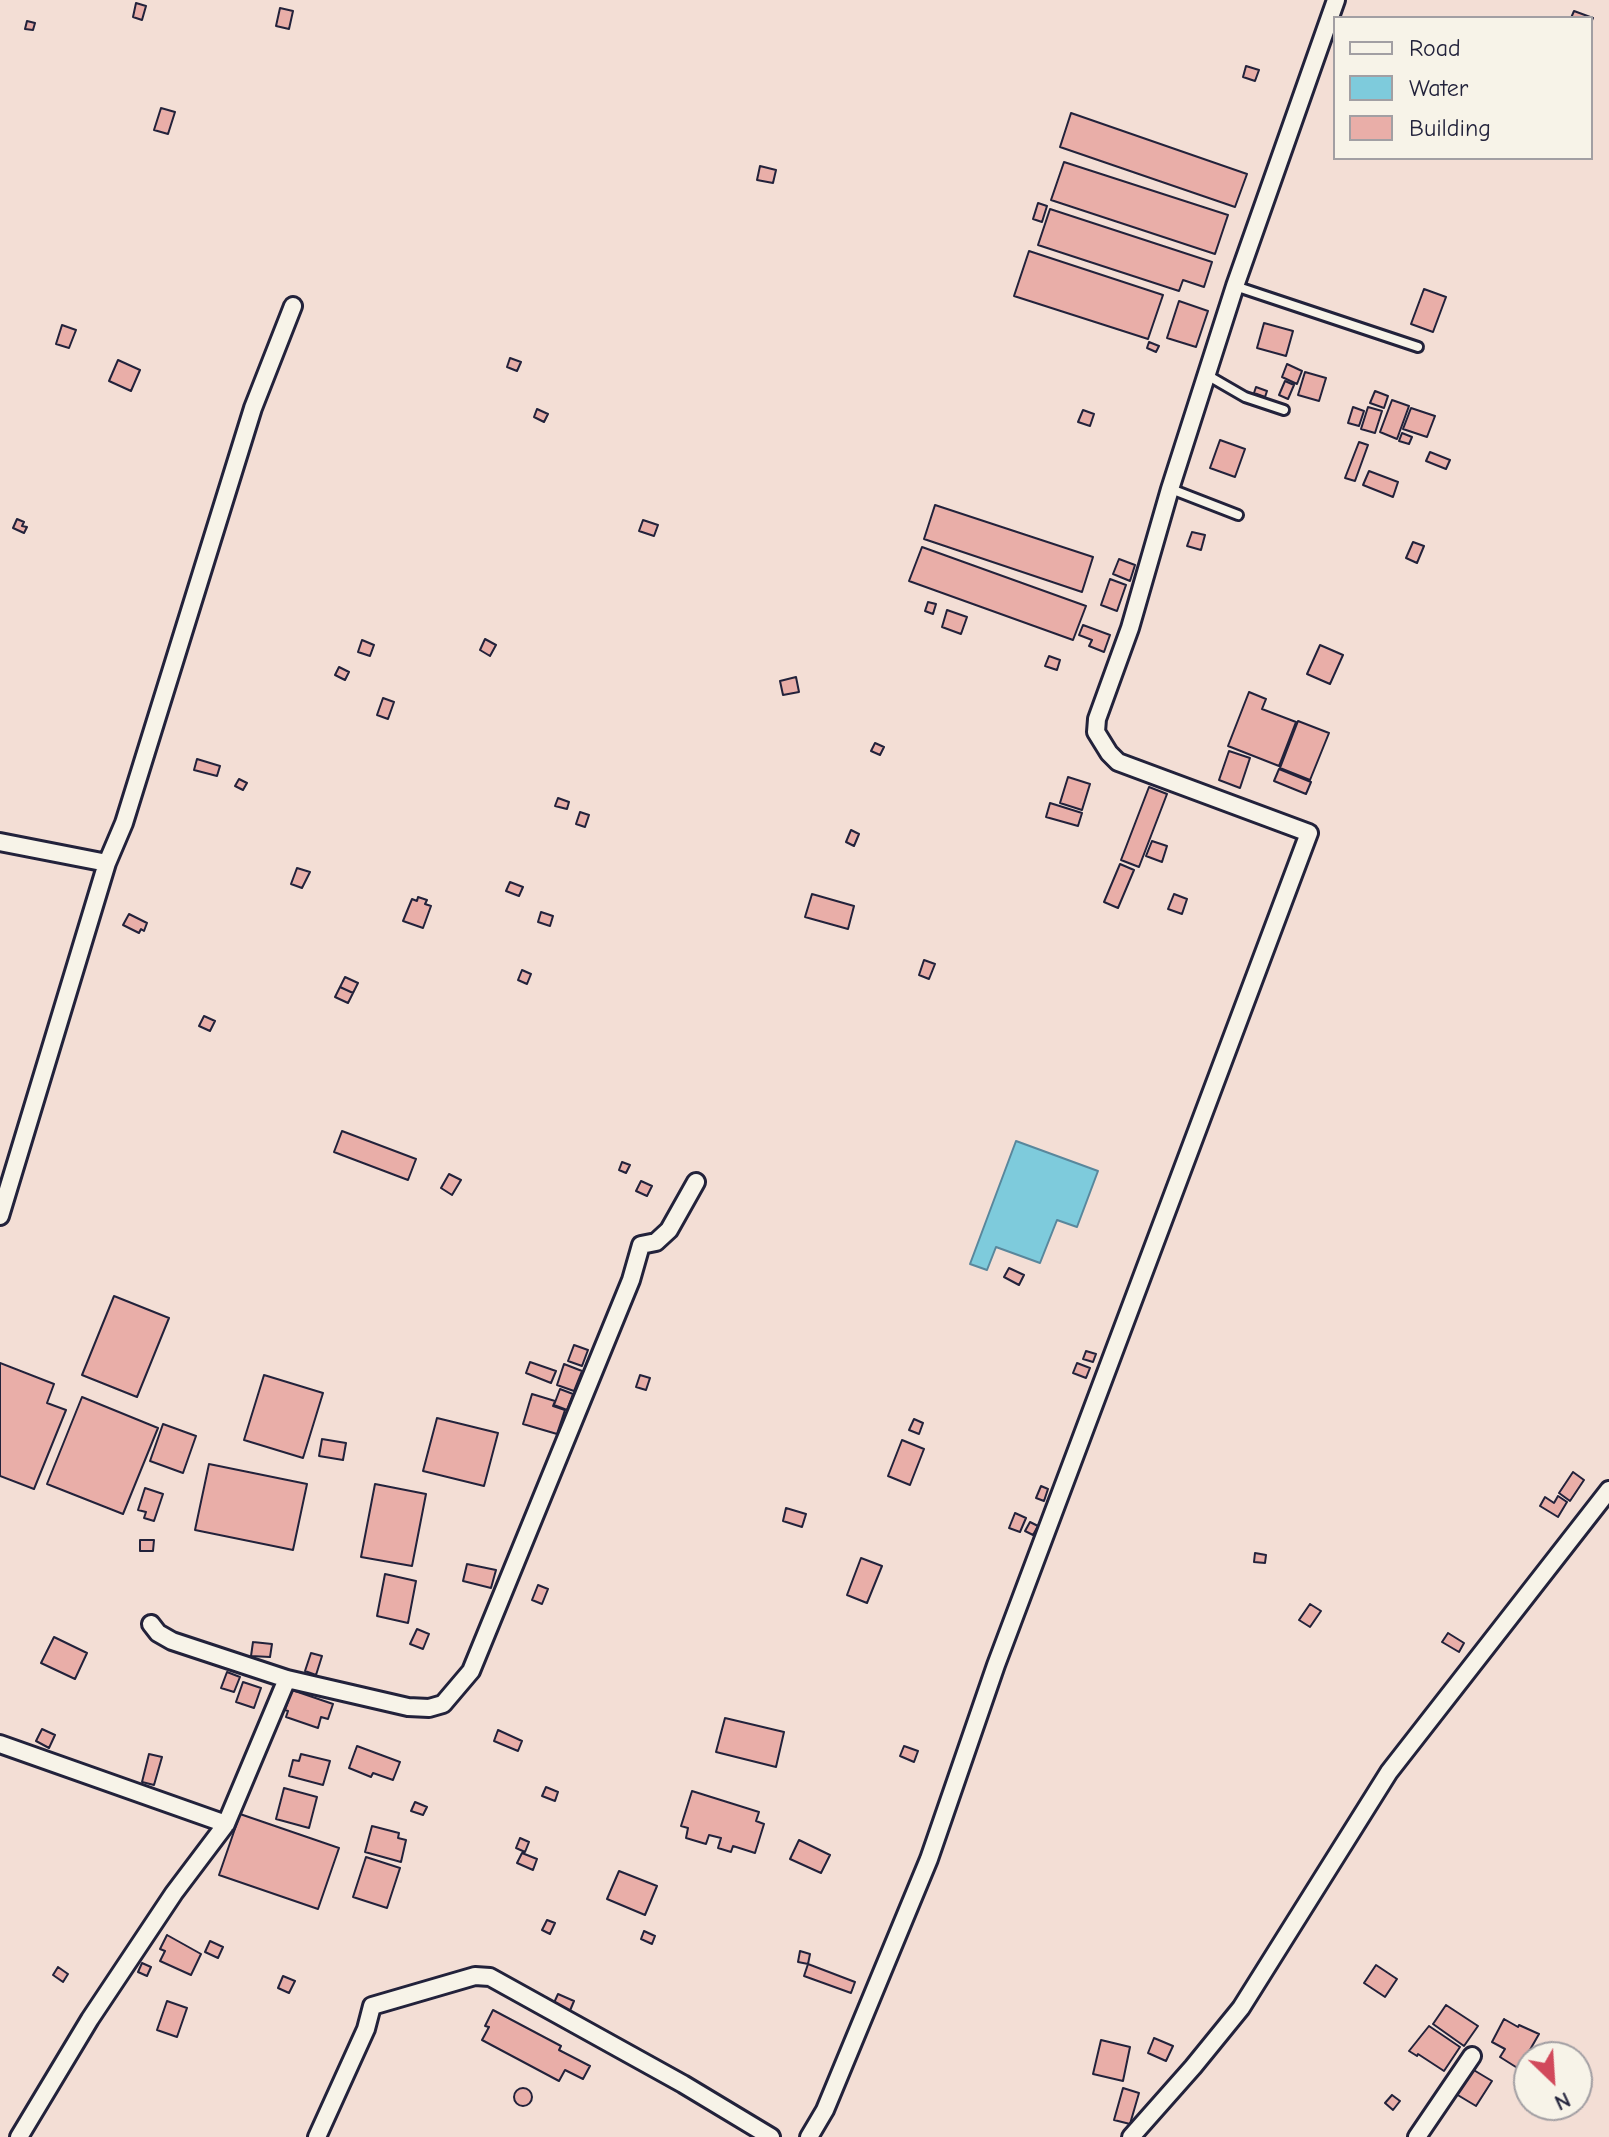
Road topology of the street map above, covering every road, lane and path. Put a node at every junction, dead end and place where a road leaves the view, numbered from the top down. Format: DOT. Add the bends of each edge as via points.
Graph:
graph roads {
  1 [pos="1336,0"];
  2 [pos="1235,286"];
  3 [pos="293,306"];
  4 [pos="1418,347"];
  5 [pos="1207,375"];
  6 [pos="1284,410"];
  7 [pos="1170,489"];
  8 [pos="1238,515"];
  9 [pos="0,842"];
  10 [pos="107,863"];
  11 [pos="696,1182"];
  12 [pos="0,1216"];
  13 [pos="1609,1490"];
  14 [pos="151,1624"];
  15 [pos="287,1679"];
  16 [pos="0,1744"];
  17 [pos="226,1824"];
  18 [pos="1472,2056"];
  19 [pos="19,2137"];
  20 [pos="317,2137"];
  21 [pos="771,2137"];
  22 [pos="809,2137"];
  23 [pos="1131,2137"];
  24 [pos="1417,2137"];
  1 -- 2 [label="street"];
  2 -- 4 [label="lane"];
  2 -- 5 [label="street"];
  3 -- 10 [label="street" via="253,408"];
  5 -- 6 [label="lane" via="1245,397"];
  5 -- 7 [label="street"];
  7 -- 8 [label="lane"];
  7 -- 22 [label="street" via="1096,732 1118,762 1309,833 996,1665 929,1859"];
  9 -- 10 [label="street"];
  10 -- 12 [label="street"];
  11 -- 15 [label="street" via="669,1230 656,1242 641,1245 471,1671 455,1691 443,1704 408,1707"];
  13 -- 23 [label="street" via="1389,1772 1241,2008"];
  14 -- 15 [label="street" via="172,1641"];
  15 -- 17 [label="street"];
  16 -- 17 [label="street"];
  17 -- 19 [label="street" via="90,2019"];
  18 -- 24 [label="street"];
  20 -- 21 [label="street" via="372,2006 475,1976 490,1977"];
}
